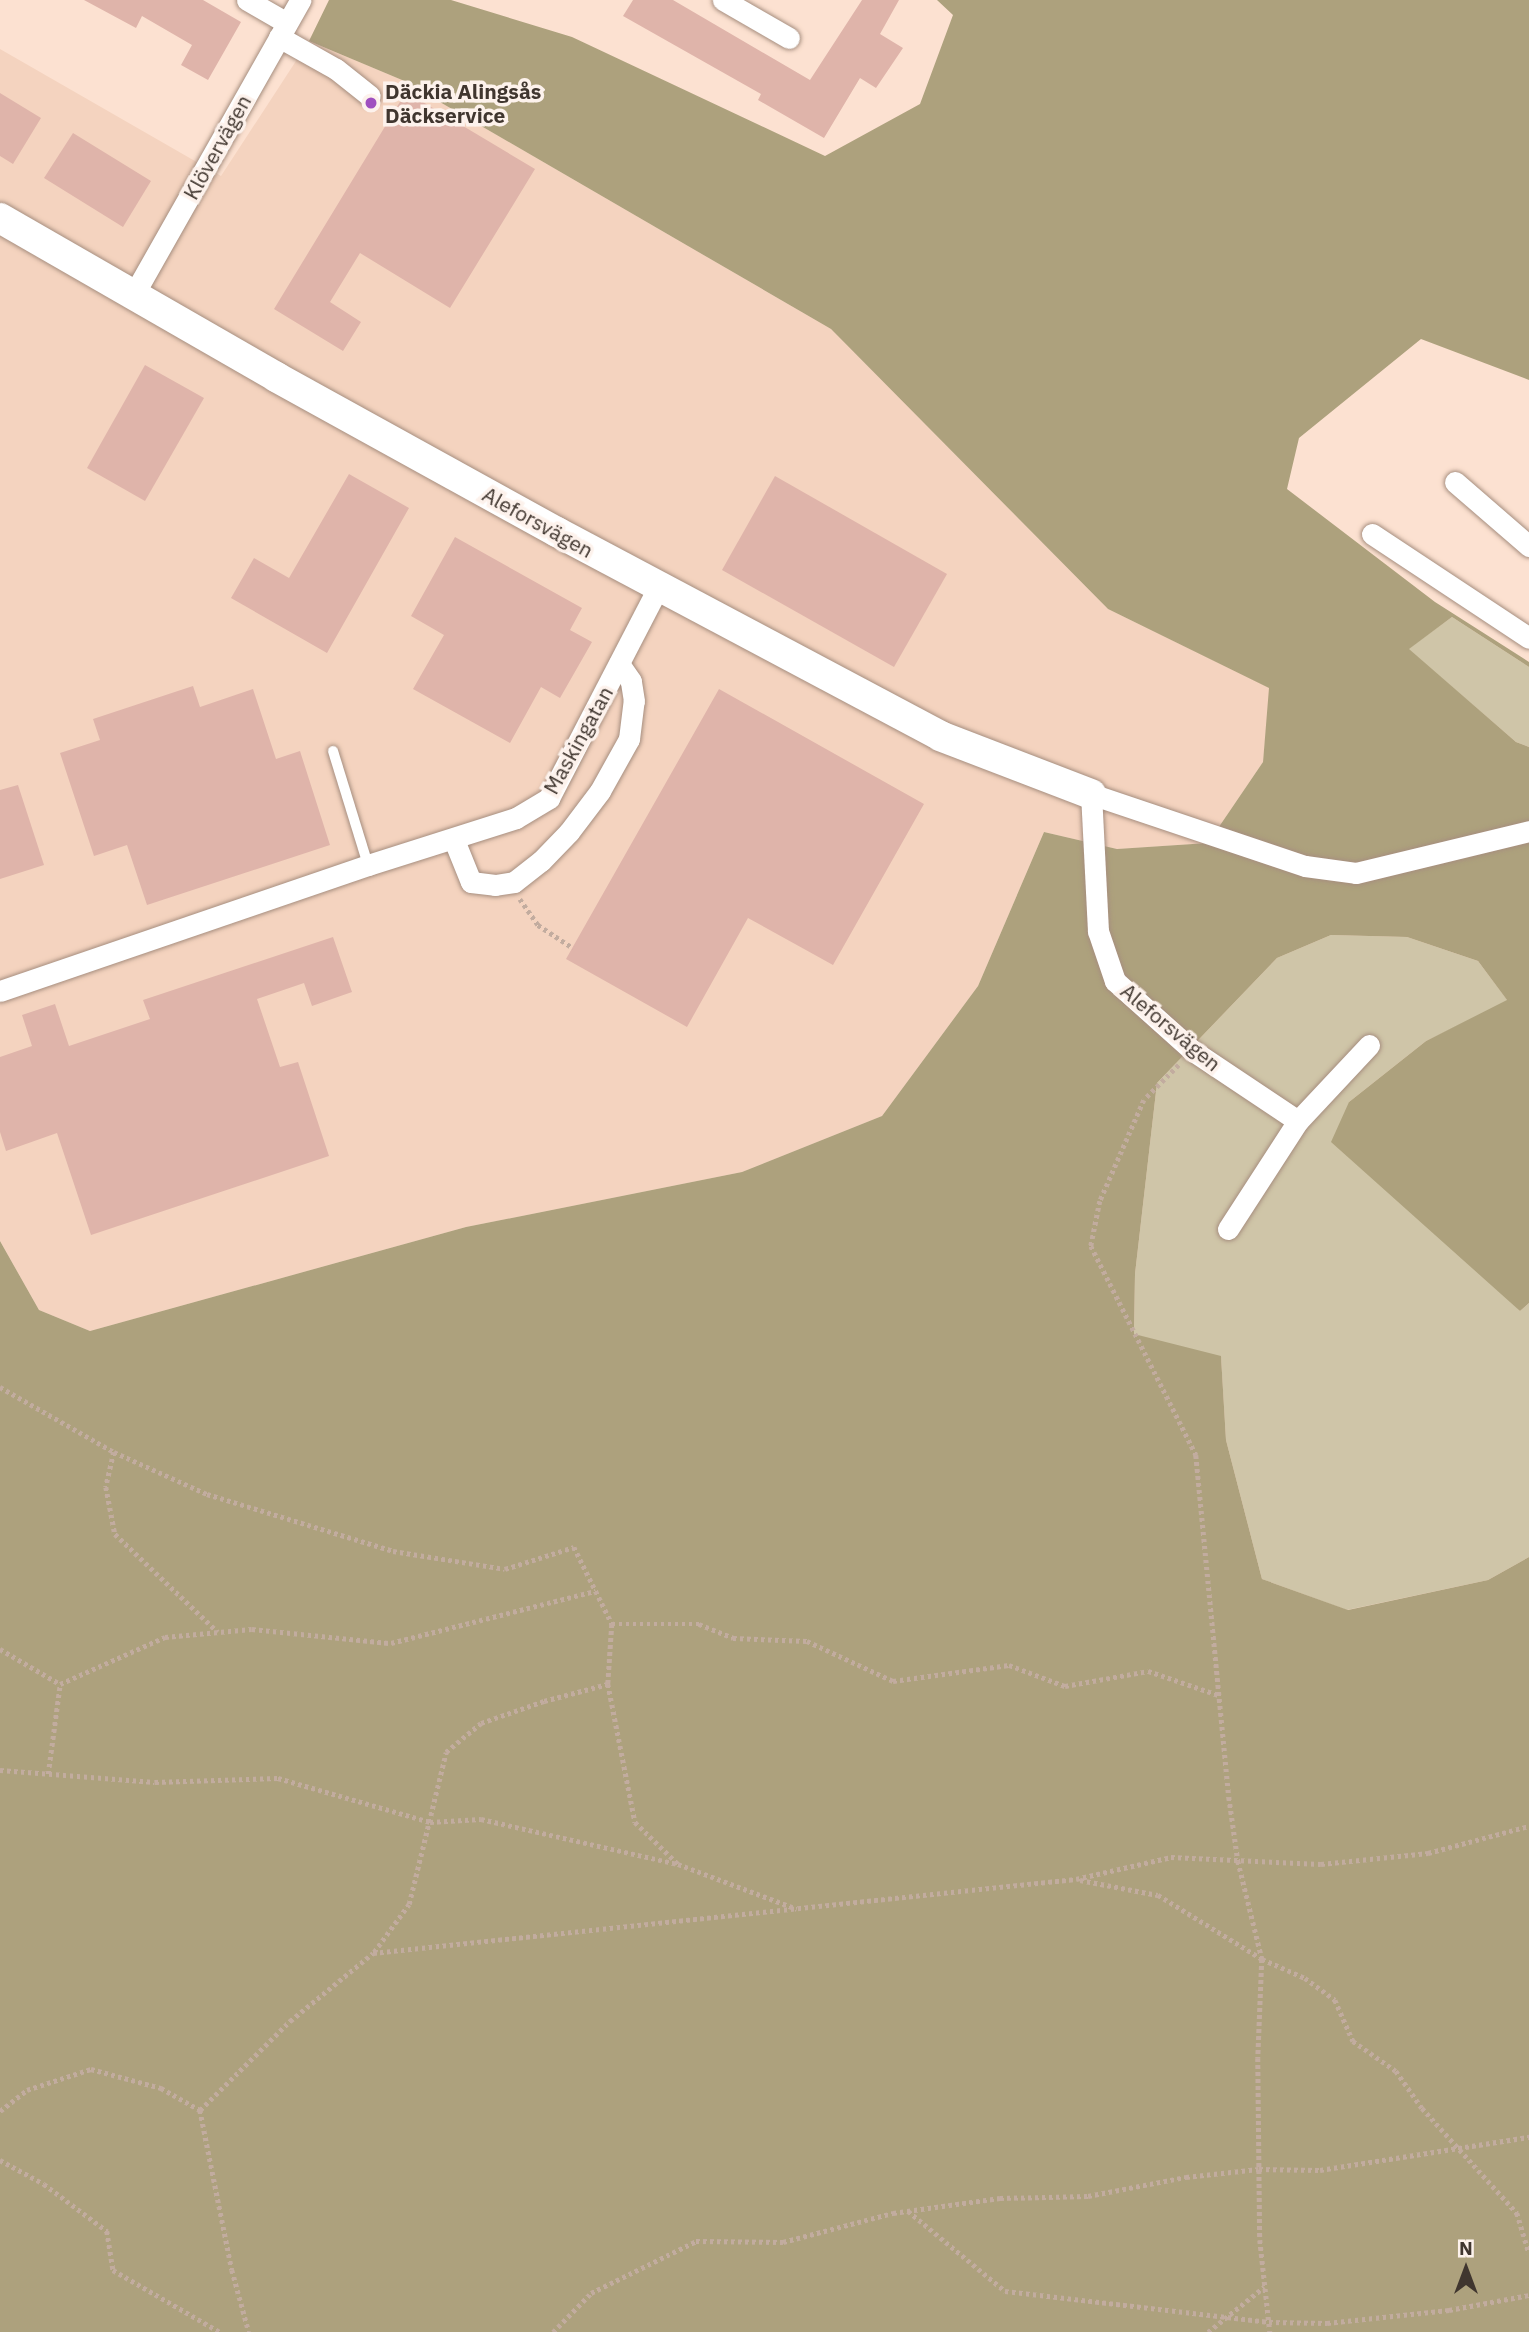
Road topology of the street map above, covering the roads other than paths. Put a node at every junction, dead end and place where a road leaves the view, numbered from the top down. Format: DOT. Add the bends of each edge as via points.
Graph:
graph roads {
  1 [pos="247,0"];
  2 [pos="300,0"];
  3 [pos="723,0"];
  4 [pos="283,30"];
  5 [pos="789,38"];
  6 [pos="370,96"];
  7 [pos="0,218"];
  8 [pos="134,294"];
  9 [pos="1455,482"];
  10 [pos="1372,534"];
  11 [pos="1529,546"];
  12 [pos="659,586"];
  13 [pos="1529,638"];
  14 [pos="620,664"];
  15 [pos="333,751"];
  16 [pos="1091,794"];
  17 [pos="1529,831"];
  18 [pos="454,840"];
  19 [pos="368,865"];
  20 [pos="0,991"];
  21 [pos="1369,1045"];
  22 [pos="1298,1121"];
  23 [pos="1228,1229"];
  1 -- 4 [label="street"];
  2 -- 4 [label="street, Klövervägen"];
  3 -- 5 [label="street"];
  4 -- 6 [label="street"];
  4 -- 8 [label="street, Klövervägen"];
  7 -- 8 [label="street, Aleforsvägen"];
  8 -- 12 [label="street, Aleforsvägen" via="276,377"];
  9 -- 11 [label="street"];
  10 -- 13 [label="street"];
  12 -- 14 [label="street, Maskingatan"];
  12 -- 16 [label="street, Aleforsvägen" via="940,736"];
  14 -- 18 [label="street, Maskingatan" via="549,798 516,818"];
  14 -- 18 [label="street" via="631,681 634,701 629,739 600,792 569,832 514,882 495,885 471,883"];
  15 -- 19 [label="lane"];
  16 -- 17 [label="street, Aleforsvägen" via="1305,866 1356,873"];
  16 -- 22 [label="street, Aleforsvägen" via="1098,931 1115,981 1193,1051"];
  18 -- 19 [label="street, Maskingatan"];
  19 -- 20 [label="street, Maskingatan"];
  21 -- 22 [label="street"];
  22 -- 23 [label="street"];
}
